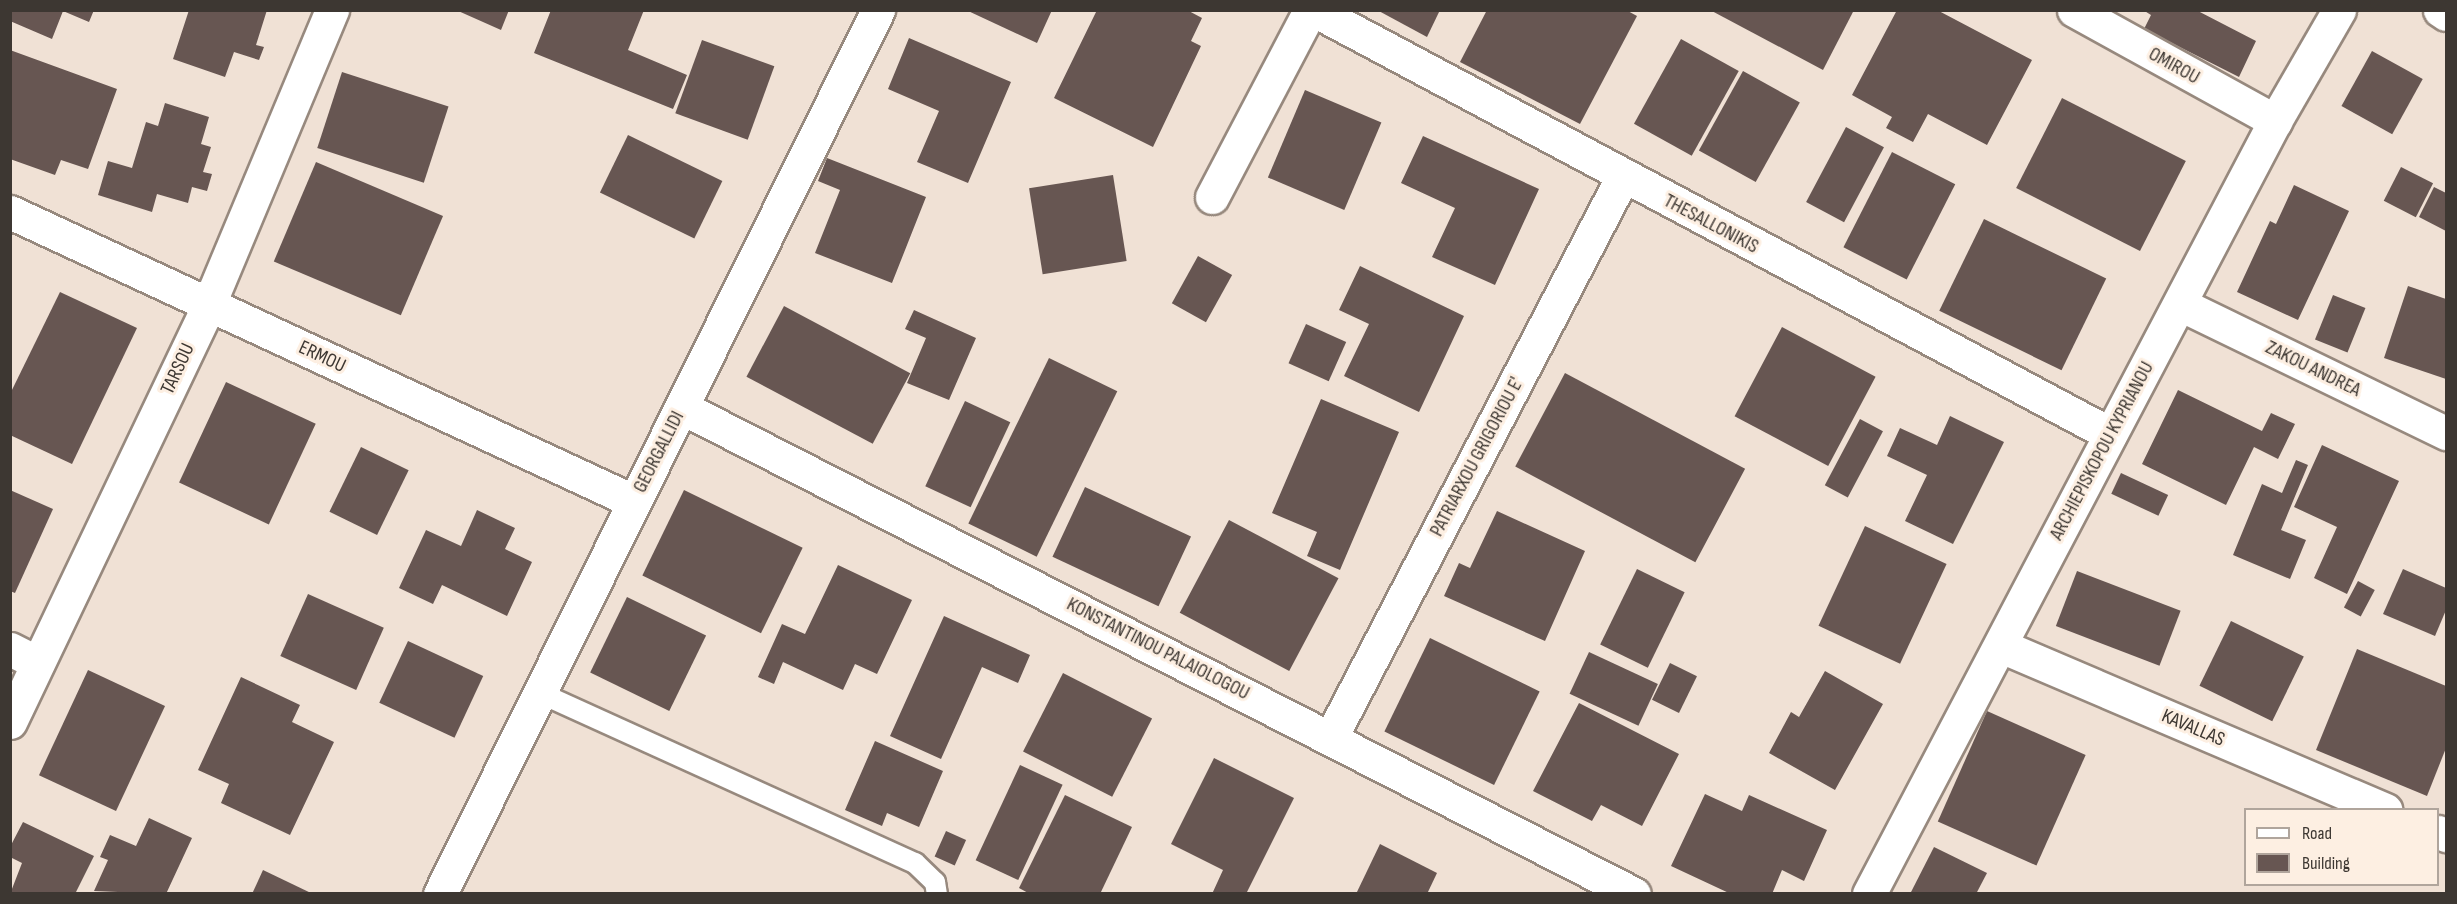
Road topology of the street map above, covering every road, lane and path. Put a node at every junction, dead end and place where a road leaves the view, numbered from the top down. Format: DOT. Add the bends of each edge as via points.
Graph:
graph roads {
  1 [pos="332,10"];
  2 [pos="879,10"];
  3 [pos="1312,10"];
  4 [pos="2074,10"];
  5 [pos="2339,10"];
  6 [pos="2440,10"];
  7 [pos="2446,14"];
  8 [pos="2275,121"];
  9 [pos="1622,178"];
  10 [pos="1212,197"];
  11 [pos="10,212"];
  12 [pos="209,304"];
  13 [pos="2180,304"];
  14 [pos="681,407"];
  15 [pos="2110,434"];
  16 [pos="2446,434"];
  17 [pos="633,501"];
  18 [pos="2001,646"];
  19 [pos="24,656"];
  20 [pos="540,693"];
  21 [pos="10,722"];
  22 [pos="1331,737"];
  23 [pos="2380,808"];
  24 [pos="441,894"];
  25 [pos="937,894"];
  26 [pos="1634,894"];
  27 [pos="1869,894"];
  1 -- 12 [label="street, TARSOU"];
  2 -- 14 [label="street, GEORGALLIDI"];
  3 -- 9 [label="street, THESALLONIKIS"];
  3 -- 10 [label="street"];
  4 -- 8 [label="street, OMIROU"];
  5 -- 8 [label="street, ARCHIEPISKOPOU KYPRIANOU"];
  6 -- 7 [label="street"];
  8 -- 13 [label="street, ARCHIEPISKOPOU KYPRIANOU"];
  9 -- 15 [label="street, THESALLONIKIS"];
  9 -- 22 [label="street, PATRIARXOU GRIGORIOU E'"];
  11 -- 12 [label="street, ERMOU"];
  12 -- 17 [label="street, ERMOU"];
  12 -- 19 [label="street, TARSOU"];
  13 -- 15 [label="street, ARCHIEPISKOPOU KYPRIANOU"];
  13 -- 16 [label="street, ZAKOU ANDREA"];
  14 -- 17 [label="street, GEORGALLIDI"];
  14 -- 22 [label="street, KONSTANTINOU PALAIOLOGOU"];
  15 -- 18 [label="street, ARCHIEPISKOPOU KYPRIANOU"];
  17 -- 20 [label="street, GEORGALLIDI"];
  18 -- 23 [label="street, KAVALLAS"];
  18 -- 27 [label="street, ARCHIEPISKOPOU KYPRIANOU"];
  19 -- 21 [label="street, TARSOU"];
  20 -- 24 [label="street, GEORGALLIDI"];
  20 -- 25 [label="lane" via="915,863 935,882"];
  22 -- 26 [label="street, KONSTANTINOU PALAIOLOGOU"];
}
